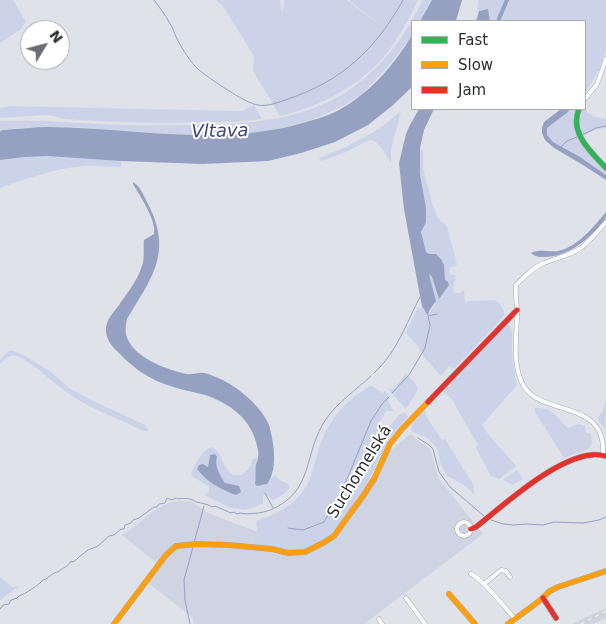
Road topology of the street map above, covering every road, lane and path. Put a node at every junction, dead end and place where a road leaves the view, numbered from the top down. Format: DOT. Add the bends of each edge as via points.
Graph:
graph roads {
  1 [pos="606,59"];
  2 [pos="586,98"];
  3 [pos="579,110"];
  4 [pos="606,168"];
  5 [pos="606,222"];
  6 [pos="517,310"];
  7 [pos="605,455"];
  8 [pos="471,528"];
  9 [pos="606,571"];
  10 [pos="471,574"];
  11 [pos="510,577"];
  12 [pos="484,584"];
  13 [pos="449,594"];
  14 [pos="406,598"];
  15 [pos="542,598"];
  16 [pos="556,618"];
  17 [pos="379,619"];
  18 [pos="515,619"];
  19 [pos="114,624"];
  20 [pos="382,624"];
  21 [pos="425,624"];
  22 [pos="475,624"];
  23 [pos="508,624"];
  1 -- 2 [label="street" via="596,84"];
  3 -- 4 [label="street" via="576,123 579,134"];
  5 -- 6 [label="street" via="580,248 537,266 522,278 516,285"];
  6 -- 7 [label="street" via="516,347 520,380 532,396 597,422 603,430"];
  6 -- 19 [label="street, Suchomelská" via="396,436 364,496 334,536 305,552 288,553 229,544 176,546"];
  7 -- 8 [label="street" via="582,456 556,467"];
  9 -- 15 [label="street" via="558,587"];
  10 -- 12 [label="street"];
  11 -- 12 [label="street" via="506,570 501,570"];
  12 -- 18 [label="street"];
  13 -- 22 [label="street"];
  14 -- 21 [label="street"];
  15 -- 16 [label="street"];
  15 -- 18 [label="street"];
  17 -- 20 [label="street"];
  18 -- 23 [label="street"];
}
